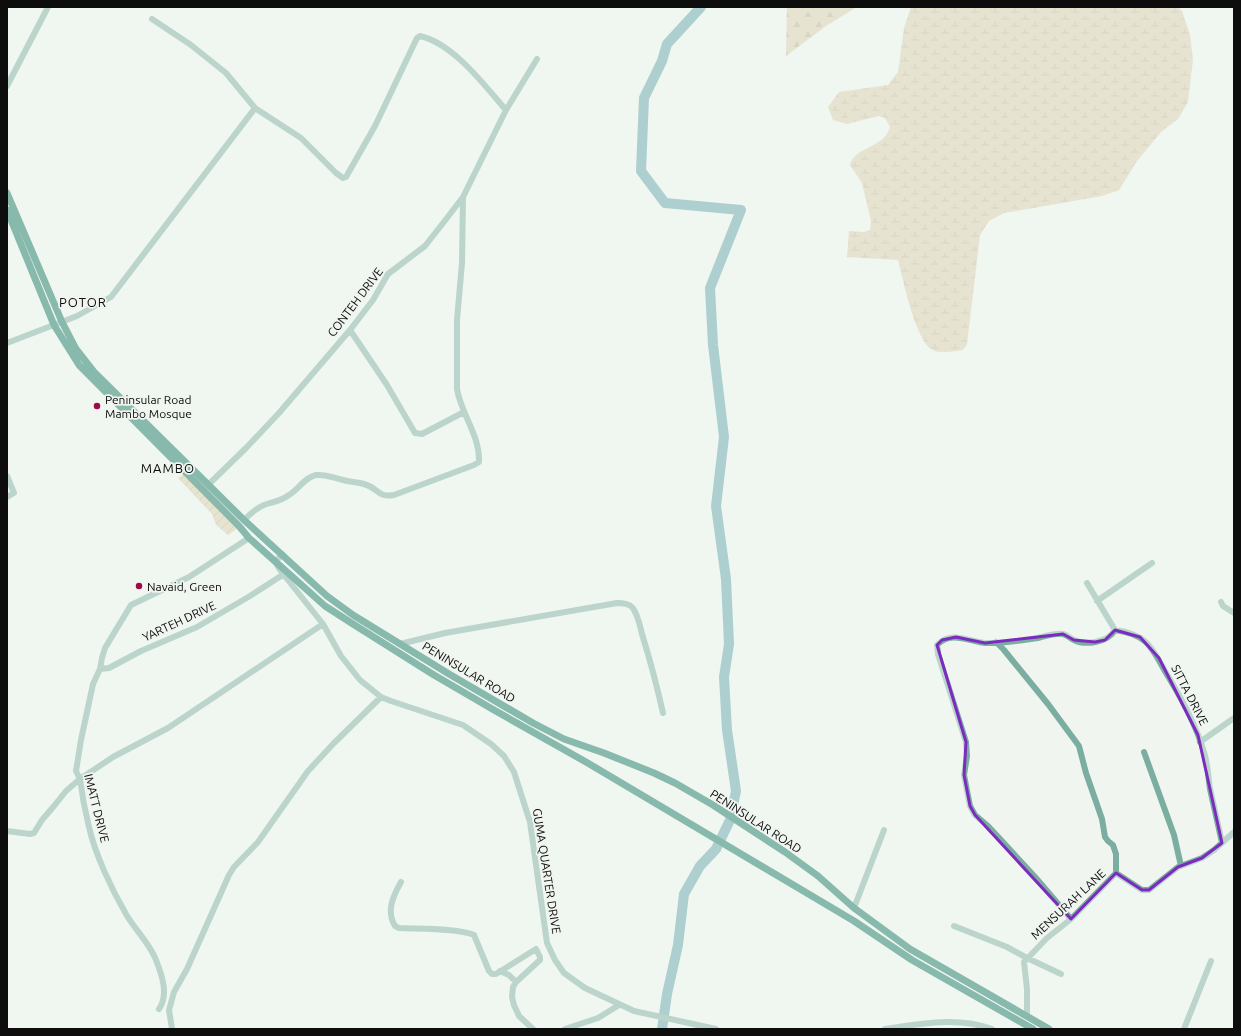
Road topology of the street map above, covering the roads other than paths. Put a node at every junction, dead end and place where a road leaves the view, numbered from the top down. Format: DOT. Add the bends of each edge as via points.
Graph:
graph roads {
  1 [pos="48,7"];
  2 [pos="152,20"];
  3 [pos="537,59"];
  4 [pos="7,86"];
  5 [pos="255,108"];
  6 [pos="506,110"];
  7 [pos="7,193"];
  8 [pos="463,196"];
  9 [pos="7,210"];
  10 [pos="62,322"];
  11 [pos="54,325"];
  12 [pos="350,330"];
  13 [pos="7,343"];
  14 [pos="464,412"];
  15 [pos="139,422"];
  16 [pos="7,476"];
  17 [pos="208,484"];
  18 [pos="7,497"];
  19 [pos="244,520"];
  20 [pos="249,538"];
  21 [pos="282,554"];
  22 [pos="276,561"];
  23 [pos="1152,563"];
  24 [pos="284,574"];
  25 [pos="1087,583"];
  26 [pos="1097,600"];
  27 [pos="1221,602"];
  28 [pos="1234,613"];
  29 [pos="323,624"];
  30 [pos="1115,630"];
  31 [pos="996,642"];
  32 [pos="400,644"];
  33 [pos="100,669"];
  34 [pos="381,697"];
  35 [pos="663,713"];
  36 [pos="1234,718"];
  37 [pos="1200,742"];
  38 [pos="1144,752"];
  39 [pos="80,779"];
  40 [pos="884,830"];
  41 [pos="7,831"];
  42 [pos="1234,832"];
  43 [pos="1222,842"];
  44 [pos="1181,866"];
  45 [pos="1116,873"];
  46 [pos="400,882"];
  47 [pos="854,908"];
  48 [pos="1071,919"];
  49 [pos="954,926"];
  50 [pos="1027,958"];
  51 [pos="1211,961"];
  52 [pos="500,971"];
  53 [pos="1061,974"];
  54 [pos="516,982"];
  55 [pos="619,1005"];
  56 [pos="159,1009"];
  57 [pos="1027,1016"];
  58 [pos="172,1029"];
  59 [pos="532,1029"];
  60 [pos="565,1029"];
  61 [pos="716,1029"];
  62 [pos="885,1029"];
  63 [pos="992,1029"];
  64 [pos="1033,1029"];
  65 [pos="1049,1029"];
  66 [pos="1184,1029"];
  1 -- 4 [label="street"];
  2 -- 5 [label="street" via="191,45 226,74"];
  3 -- 6 [label="street, CONTEH DRIVE"];
  5 -- 6 [label="street" via="301,138 336,173 343,178 346,177 420,36 453,54"];
  5 -- 10 [label="street" via="111,297"];
  6 -- 8 [label="street, CONTEH DRIVE"];
  7 -- 10 [label="main road, PENINSULAR ROAD"];
  8 -- 12 [label="street, CONTEH DRIVE" via="425,246 388,274 373,300"];
  8 -- 14 [label="street" via="456,373 459,400"];
  9 -- 11 [label="main road, PENINSULAR ROAD"];
  10 -- 11 [label="street"];
  10 -- 15 [label="main road, PENINSULAR ROAD" via="76,349"];
  11 -- 13 [label="street"];
  11 -- 15 [label="main road, PENINSULAR ROAD" via="79,366"];
  12 -- 14 [label="street" via="415,433 422,434"];
  12 -- 17 [label="street, CONTEH DRIVE" via="274,419"];
  14 -- 19 [label="street" via="472,430 479,458 474,465 389,496 381,495 375,488 366,484 315,475 291,494 274,503 263,505"];
  15 -- 17 [label="main road, PENINSULAR ROAD"];
  15 -- 20 [label="main road, PENINSULAR ROAD"];
  16 -- 18 [label="street" via="14,493"];
  17 -- 19 [label="main road, PENINSULAR ROAD"];
  19 -- 21 [label="main road, PENINSULAR ROAD"];
  20 -- 22 [label="main road, PENINSULAR ROAD"];
  20 -- 33 [label="street, IMATT DRIVE" via="190,577 131,605 105,648"];
  21 -- 22 [label="street"];
  21 -- 32 [label="main road, PENINSULAR ROAD" via="327,596"];
  22 -- 24 [label="street, GUMA QUARTER DRIVE"];
  22 -- 64 [label="main road, PENINSULAR ROAD" via="325,606 353,624 494,710 854,921 912,960"];
  23 -- 26 [label="street"];
  24 -- 29 [label="street, GUMA QUARTER DRIVE"];
  24 -- 33 [label="street, YARTEH DRIVE" via="197,627 109,668"];
  25 -- 26 [label="street"];
  26 -- 30 [label="street"];
  27 -- 28 [label="street"];
  29 -- 34 [label="street, GUMA QUARTER DRIVE" via="341,656 360,680"];
  29 -- 39 [label="street" via="168,728 113,757"];
  30 -- 31 [label="street" via="1105,640 1094,642 1074,640 1063,634"];
  30 -- 37 [label="street, SITTA DRIVE" via="1135,634 1150,645 1183,701"];
  31 -- 45 [label="street" via="1079,746 1105,836 1113,845 1116,854"];
  31 -- 48 [label="street" via="985,643 956,637 942,640 937,645 966,742 964,775 970,806 975,815 1026,866"];
  32 -- 35 [label="street" via="444,633 622,603 633,608 638,620"];
  32 -- 47 [label="main road, PENINSULAR ROAD" via="558,736 675,783 785,852 818,876"];
  33 -- 39 [label="street, IMATT DRIVE" via="93,684 81,740 76,771"];
  34 -- 55 [label="street, GUMA QUARTER DRIVE" via="463,725 504,756 514,772 530,822 550,951 564,973 585,988"];
  34 -- 58 [label="street" via="308,771 258,842 234,867 174,992 169,1010"];
  36 -- 37 [label="street"];
  37 -- 43 [label="street, SITTA DRIVE" via="1205,754"];
  38 -- 44 [label="street" via="1174,835"];
  39 -- 41 [label="street" via="66,791 34,833"];
  39 -- 56 [label="street, IMATT DRIVE" via="89,828 99,855 118,900 147,942 156,960 164,991"];
  40 -- 47 [label="street"];
  42 -- 43 [label="street, MENSURAH LANE"];
  43 -- 44 [label="street, MENSURAH LANE" via="1202,858"];
  44 -- 45 [label="street, MENSURAH LANE" via="1166,875 1150,890 1145,891"];
  45 -- 48 [label="street, MENSURAH LANE"];
  46 -- 52 [label="street" via="390,908 395,926 470,933 474,935 489,971 496,974"];
  47 -- 57 [label="main road, PENINSULAR ROAD" via="910,948"];
  48 -- 50 [label="street, MENSURAH LANE"];
  49 -- 50 [label="street" via="1007,947"];
  50 -- 53 [label="street"];
  50 -- 57 [label="street" via="1024,967"];
  51 -- 66 [label="street"];
  52 -- 54 [label="street"];
  52 -- 54 [label="street" via="536,949 540,962"];
  54 -- 59 [label="street" via="512,997 514,1006"];
  55 -- 60 [label="street" via="598,1018"];
  55 -- 61 [label="street, GUMA QUARTER DRIVE" via="651,1016"];
  57 -- 65 [label="main road, PENINSULAR ROAD"];
  62 -- 63 [label="street" via="936,1022 972,1023"];
}
